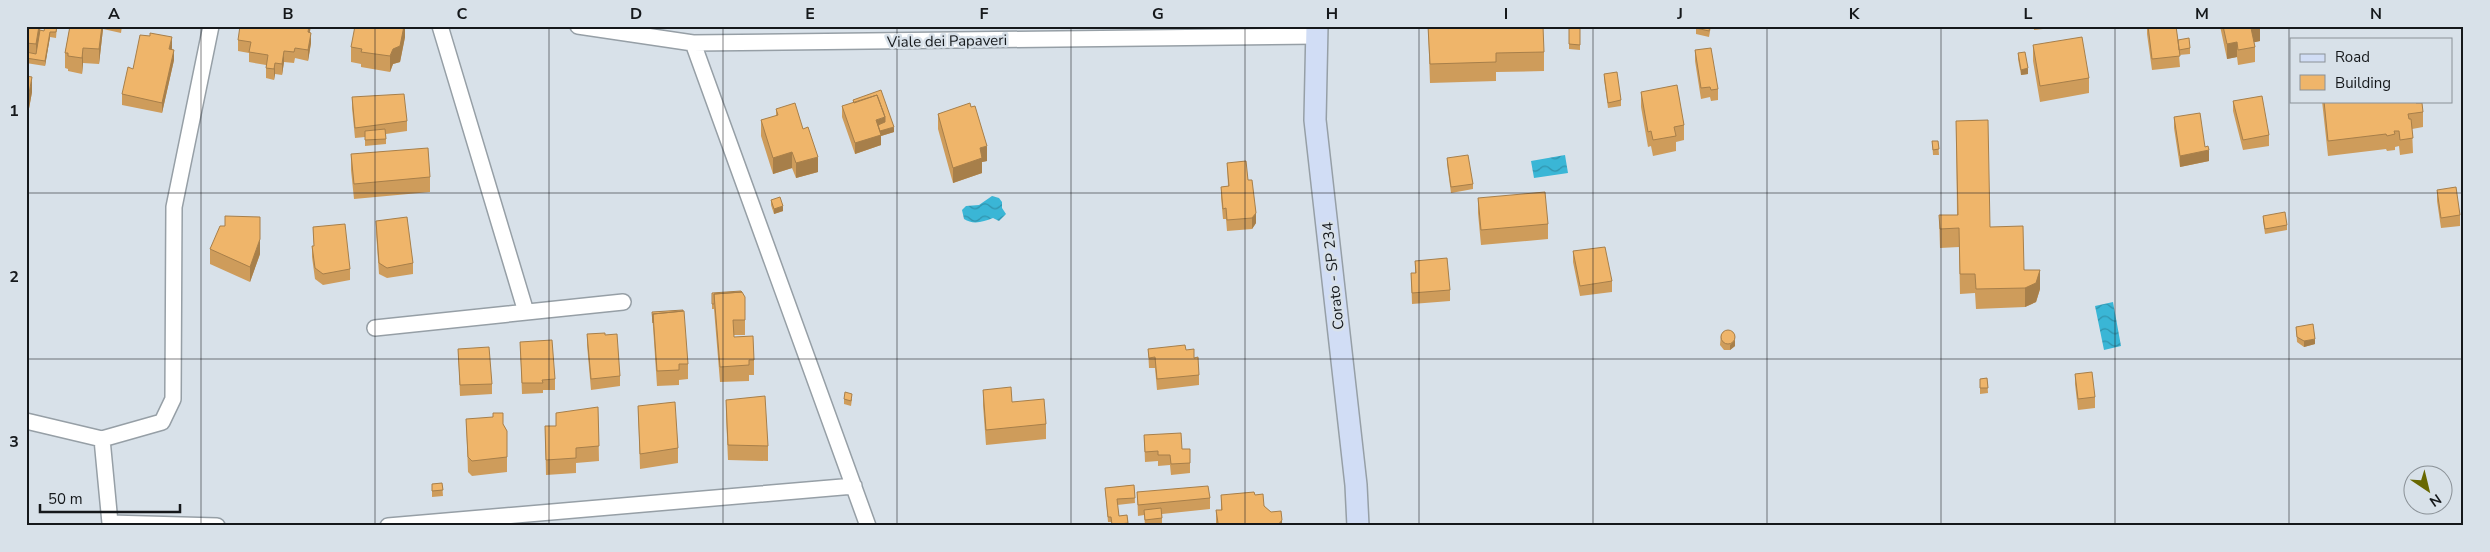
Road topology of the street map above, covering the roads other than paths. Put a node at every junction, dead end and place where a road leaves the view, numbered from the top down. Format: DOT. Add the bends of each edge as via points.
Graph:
graph roads {
  1 [pos="211,26"];
  2 [pos="440,26"];
  3 [pos="578,26"];
  4 [pos="1317,31"];
  5 [pos="694,43"];
  6 [pos="622,302"];
  7 [pos="526,312"];
  8 [pos="375,328"];
  9 [pos="26,421"];
  10 [pos="102,440"];
  11 [pos="854,486"];
  12 [pos="216,526"];
  13 [pos="388,526"];
  14 [pos="868,526"];
  15 [pos="1358,526"];
  1 -- 10 [label="street" via="174,207 172,399 162,422"];
  2 -- 7 [label="street"];
  3 -- 5 [label="street, Viale dei Papaveri"];
  4 -- 5 [label="street, Viale dei Papaveri"];
  4 -- 15 [label="main road, Corato - SP 234" via="1315,120"];
  5 -- 11 [label="street"];
  6 -- 7 [label="street"];
  7 -- 8 [label="street"];
  9 -- 10 [label="street"];
  10 -- 12 [label="street" via="110,523"];
  11 -- 13 [label="street"];
  11 -- 14 [label="street"];
}
